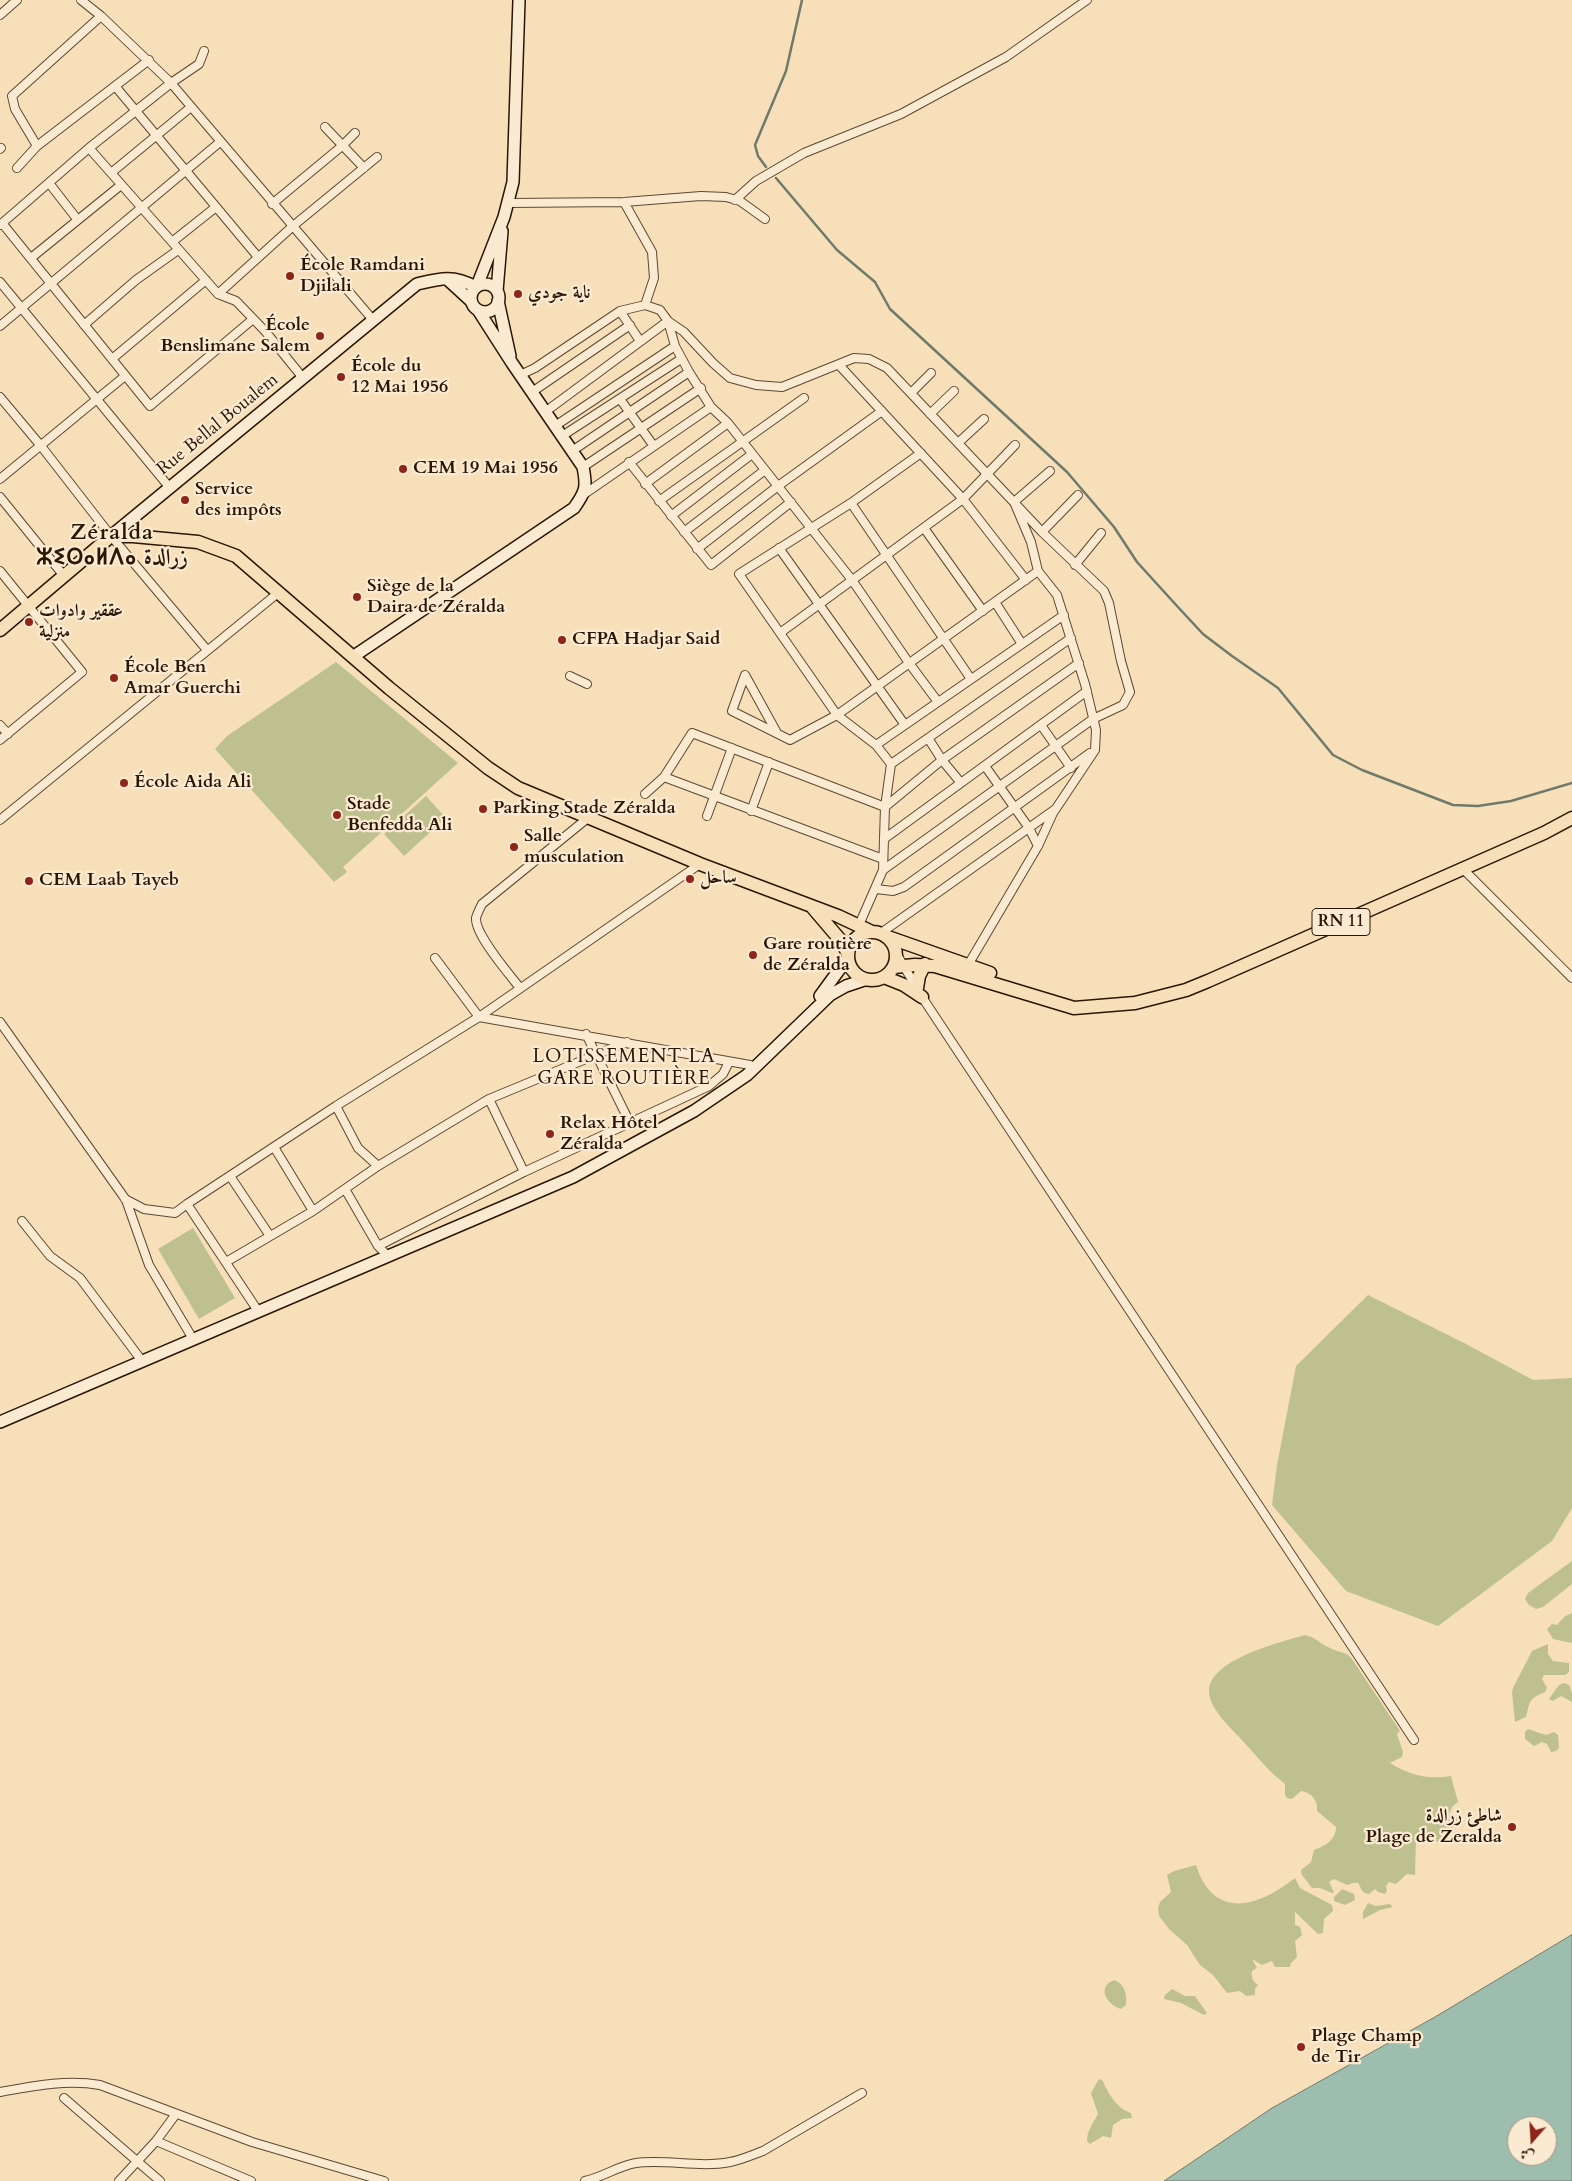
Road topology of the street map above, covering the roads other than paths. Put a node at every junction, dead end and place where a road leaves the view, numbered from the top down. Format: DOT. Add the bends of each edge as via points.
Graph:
graph roads {
  1 [pos="17,0"];
  2 [pos="81,0"];
  3 [pos="519,0"];
  4 [pos="1087,0"];
  5 [pos="0,15"];
  6 [pos="101,16"];
  7 [pos="204,51"];
  8 [pos="149,60"];
  9 [pos="171,83"];
  10 [pos="115,86"];
  11 [pos="191,107"];
  12 [pos="136,111"];
  13 [pos="324,127"];
  14 [pos="355,133"];
  15 [pos="157,136"];
  16 [pos="220,142"];
  17 [pos="37,146"];
  18 [pos="342,146"];
  19 [pos="89,148"];
  20 [pos="378,157"];
  21 [pos="17,168"];
  22 [pos="364,168"];
  23 [pos="186,171"];
  24 [pos="111,173"];
  25 [pos="49,183"];
  26 [pos="121,185"];
  27 [pos="735,200"];
  28 [pos="624,202"];
  29 [pos="508,203"];
  30 [pos="272,204"];
  31 [pos="216,207"];
  32 [pos="141,208"];
  33 [pos="504,217"];
  34 [pos="77,219"];
  35 [pos="766,220"];
  36 [pos="1,224"];
  37 [pos="293,226"];
  38 [pos="172,242"];
  39 [pos="178,250"];
  40 [pos="258,257"];
  41 [pos="31,258"];
  42 [pos="447,279"];
  43 [pos="206,280"];
  44 [pos="0,282"];
  45 [pos="51,284"];
  46 [pos="476,287"];
  47 [pos="218,294"];
  48 [pos="498,296"];
  49 [pos="475,306"];
  50 [pos="646,306"];
  51 [pos="22,308"];
  52 [pos="620,310"];
  53 [pos="253,319"];
  54 [pos="373,320"];
  55 [pos="668,322"];
  56 [pos="630,325"];
  57 [pos="0,326"];
  58 [pos="84,326"];
  59 [pos="640,341"];
  60 [pos="675,346"];
  61 [pos="682,359"];
  62 [pos="112,360"];
  63 [pos="512,363"];
  64 [pos="839,365"];
  65 [pos="689,372"];
  66 [pos="931,373"];
  67 [pos="520,375"];
  68 [pos="126,376"];
  69 [pos="303,378"];
  70 [pos="700,388"];
  71 [pos="954,391"];
  72 [pos="532,392"];
  73 [pos="911,393"];
  74 [pos="0,397"];
  75 [pos="804,398"];
  76 [pos="97,399"];
  77 [pos="620,399"];
  78 [pos="711,407"];
  79 [pos="882,411"];
  80 [pos="545,412"];
  81 [pos="630,412"];
  82 [pos="930,414"];
  83 [pos="984,420"];
  84 [pos="728,423"];
  85 [pos="554,426"];
  86 [pos="641,428"];
  87 [pos="562,436"];
  88 [pos="742,441"];
  89 [pos="958,443"];
  90 [pos="653,445"];
  91 [pos="1014,445"];
  92 [pos="41,446"];
  93 [pos="572,451"];
  94 [pos="921,453"];
  95 [pos="752,454"];
  96 [pos="629,462"];
  97 [pos="582,467"];
  98 [pos="765,470"];
  99 [pos="1050,471"];
  100 [pos="986,473"];
  101 [pos="0,479"];
  102 [pos="645,484"];
  103 [pos="778,486"];
  104 [pos="170,488"];
  105 [pos="1078,495"];
  106 [pos="583,496"];
  107 [pos="0,497"];
  108 [pos="962,499"];
  109 [pos="659,501"];
  110 [pos="791,502"];
  111 [pos="1014,502"];
  112 [pos="851,503"];
  113 [pos="671,516"];
  114 [pos="924,528"];
  115 [pos="812,529"];
  116 [pos="684,532"];
  117 [pos="1042,532"];
  118 [pos="1102,534"];
  119 [pos="111,536"];
  120 [pos="779,548"];
  121 [pos="698,549"];
  122 [pos="886,555"];
  123 [pos="1075,565"];
  124 [pos="0,571"];
  125 [pos="1038,571"];
  126 [pos="64,576"];
  127 [pos="852,580"];
  128 [pos="1026,580"];
  129 [pos="278,593"];
  130 [pos="995,602"];
  131 [pos="818,604"];
  132 [pos="28,606"];
  133 [pos="983,611"];
  134 [pos="1064,615"];
  135 [pos="0,630"];
  136 [pos="780,633"];
  137 [pos="945,638"];
  138 [pos="1071,638"];
  139 [pos="1022,644"];
  140 [pos="207,650"];
  141 [pos="354,656"];
  142 [pos="909,663"];
  143 [pos="1079,663"];
  144 [pos="570,676"];
  145 [pos="971,679"];
  146 [pos="587,684"];
  147 [pos="876,685"];
  148 [pos="1087,691"];
  149 [pos="938,702"];
  150 [pos="836,716"];
  151 [pos="1093,720"];
  152 [pos="0,725"];
  153 [pos="905,725"];
  154 [pos="1041,725"];
  155 [pos="777,733"];
  156 [pos="8,734"];
  157 [pos="928,738"];
  158 [pos="0,740"];
  159 [pos="876,745"];
  160 [pos="1056,746"];
  161 [pos="732,748"];
  162 [pos="1095,750"];
  163 [pos="942,760"];
  164 [pos="769,762"];
  165 [pos="891,764"];
  166 [pos="985,766"];
  167 [pos="1071,768"];
  168 [pos="664,777"];
  169 [pos="961,783"];
  170 [pos="999,786"];
  171 [pos="645,794"];
  172 [pos="714,797"];
  173 [pos="885,807"];
  174 [pos="1014,808"];
  175 [pos="1056,809"];
  176 [pos="751,811"];
  177 [pos="707,816"];
  178 [pos="589,817"];
  179 [pos="1572,818"];
  180 [pos="0,820"];
  181 [pos="1029,828"];
  182 [pos="884,839"];
  183 [pos="1038,846"];
  184 [pos="883,860"];
  185 [pos="700,864"];
  186 [pos="1462,868"];
  187 [pos="883,870"];
  188 [pos="876,889"];
  189 [pos="813,908"];
  190 [pos="860,925"];
  191 [pos="879,934"];
  192 [pos="847,956"];
  193 [pos="434,958"];
  194 [pos="925,964"];
  195 [pos="968,965"];
  196 [pos="898,966"];
  197 [pos="884,978"];
  198 [pos="1572,978"];
  199 [pos="864,980"];
  200 [pos="520,988"];
  201 [pos="919,992"];
  202 [pos="1104,1006"];
  203 [pos="479,1017"];
  204 [pos="0,1022"];
  205 [pos="586,1034"];
  206 [pos="627,1042"];
  207 [pos="596,1055"];
  208 [pos="729,1062"];
  209 [pos="750,1065"];
  210 [pos="735,1082"];
  211 [pos="489,1099"];
  212 [pos="336,1106"];
  213 [pos="630,1123"];
  214 [pos="274,1147"];
  215 [pos="378,1166"];
  216 [pos="524,1172"];
  217 [pos="230,1176"];
  218 [pos="345,1189"];
  219 [pos="125,1199"];
  220 [pos="187,1204"];
  221 [pos="313,1211"];
  222 [pos="22,1220"];
  223 [pos="270,1236"];
  224 [pos="378,1246"];
  225 [pos="388,1256"];
  226 [pos="226,1262"];
  227 [pos="258,1311"];
  228 [pos="193,1339"];
  229 [pos="142,1361"];
  230 [pos="0,1422"];
  231 [pos="1414,1740"];
  232 [pos="0,2092"];
  233 [pos="862,2094"];
  234 [pos="64,2098"];
  235 [pos="176,2114"];
  236 [pos="156,2141"];
  237 [pos="137,2161"];
  238 [pos="119,2181"];
  239 [pos="160,2181"];
  240 [pos="252,2181"];
  241 [pos="384,2181"];
  242 [pos="585,2181"];
  1 -- 5 [label="street"];
  2 -- 6 [label="street"];
  3 -- 29 [label="main road" via="513,182"];
  4 -- 27 [label="street" via="1006,57 901,114 804,153 756,181"];
  6 -- 8 [label="street"];
  6 -- 17 [label="street" via="12,96 15,109"];
  7 -- 9 [label="street" via="199,64"];
  8 -- 9 [label="street"];
  8 -- 10 [label="street"];
  9 -- 11 [label="street"];
  9 -- 12 [label="street"];
  10 -- 12 [label="street"];
  10 -- 17 [label="street"];
  11 -- 15 [label="street"];
  11 -- 16 [label="street"];
  12 -- 15 [label="street"];
  12 -- 19 [label="street"];
  13 -- 18 [label="street"];
  14 -- 18 [label="street"];
  15 -- 23 [label="street"];
  15 -- 24 [label="street"];
  16 -- 23 [label="street"];
  16 -- 30 [label="street"];
  17 -- 21 [label="street"];
  18 -- 22 [label="street"];
  18 -- 30 [label="street"];
  19 -- 24 [label="street"];
  19 -- 25 [label="street"];
  20 -- 22 [label="street"];
  22 -- 37 [label="street"];
  23 -- 31 [label="street"];
  23 -- 32 [label="street"];
  24 -- 26 [label="street"];
  25 -- 34 [label="street"];
  25 -- 36 [label="street"];
  26 -- 32 [label="street"];
  26 -- 34 [label="street"];
  27 -- 28 [label="street" via="701,196"];
  27 -- 35 [label="street"];
  28 -- 29 [label="street"];
  28 -- 50 [label="street" via="652,252 654,278"];
  29 -- 33 [label="main road"];
  30 -- 37 [label="street"];
  31 -- 38 [label="street"];
  31 -- 40 [label="street"];
  32 -- 38 [label="street"];
  32 -- 45 [label="street"];
  33 -- 46 [label="main road"];
  33 -- 48 [label="main road"];
  34 -- 41 [label="street"];
  36 -- 41 [label="street"];
  37 -- 40 [label="street"];
  37 -- 54 [label="street"];
  38 -- 39 [label="street"];
  39 -- 43 [label="street"];
  39 -- 58 [label="street" via="136,280"];
  40 -- 47 [label="street"];
  41 -- 45 [label="street"];
  42 -- 46 [label="main road" via="460,279"];
  42 -- 49 [label="main road"];
  42 -- 54 [label="main road, Rue Bellal Boualem" via="417,284"];
  43 -- 47 [label="street"];
  43 -- 62 [label="street"];
  44 -- 51 [label="street"];
  45 -- 51 [label="street"];
  45 -- 58 [label="street"];
  46 -- 48 [label="main road" via="486,284 494,288"];
  46 -- 49 [label="main road" via="472,293"];
  47 -- 53 [label="street" via="236,301"];
  48 -- 49 [label="main road" via="490,310"];
  48 -- 63 [label="main road"];
  49 -- 63 [label="main road"];
  50 -- 52 [label="street"];
  50 -- 55 [label="street" via="660,310"];
  51 -- 57 [label="street"];
  51 -- 76 [label="street"];
  52 -- 56 [label="street"];
  52 -- 67 [label="street"];
  53 -- 68 [label="street" via="150,406"];
  53 -- 69 [label="street"];
  54 -- 69 [label="main road, Rue Bellal Boualem"];
  55 -- 59 [label="street"];
  55 -- 60 [label="street"];
  55 -- 64 [label="street" via="684,332 730,378 756,385 782,387"];
  56 -- 59 [label="street"];
  56 -- 72 [label="street"];
  58 -- 62 [label="street"];
  59 -- 80 [label="street"];
  60 -- 61 [label="street"];
  60 -- 85 [label="street"];
  61 -- 65 [label="street"];
  61 -- 77 [label="street"];
  62 -- 68 [label="street"];
  63 -- 67 [label="main road"];
  64 -- 73 [label="street" via="854,358 869,359 887,368"];
  64 -- 79 [label="street"];
  65 -- 70 [label="street"];
  65 -- 81 [label="street"];
  66 -- 73 [label="street"];
  67 -- 72 [label="main road"];
  68 -- 76 [label="street"];
  69 -- 104 [label="main road, Rue Bellal Boualem"];
  70 -- 78 [label="street"];
  70 -- 86 [label="street"];
  71 -- 82 [label="street"];
  72 -- 80 [label="main road"];
  73 -- 82 [label="street"];
  74 -- 92 [label="street"];
  75 -- 88 [label="street"];
  76 -- 92 [label="street"];
  76 -- 104 [label="street"];
  77 -- 81 [label="street"];
  77 -- 87 [label="street"];
  78 -- 84 [label="street"];
  78 -- 90 [label="street"];
  79 -- 94 [label="street"];
  79 -- 103 [label="street"];
  80 -- 85 [label="main road"];
  81 -- 86 [label="street"];
  81 -- 93 [label="street"];
  82 -- 89 [label="street"];
  83 -- 89 [label="street"];
  84 -- 88 [label="street"];
  84 -- 102 [label="street"];
  85 -- 87 [label="main road"];
  86 -- 90 [label="street"];
  86 -- 97 [label="street"];
  87 -- 93 [label="main road"];
  88 -- 95 [label="street"];
  88 -- 109 [label="street"];
  89 -- 100 [label="street"];
  90 -- 96 [label="street"];
  91 -- 100 [label="street"];
  92 -- 101 [label="street"];
  92 -- 119 [label="street"];
  93 -- 97 [label="main road"];
  94 -- 108 [label="street"];
  94 -- 112 [label="street"];
  95 -- 98 [label="street"];
  95 -- 113 [label="street"];
  96 -- 102 [label="street"];
  96 -- 106 [label="street"];
  97 -- 106 [label="main road" via="586,485"];
  98 -- 103 [label="street"];
  98 -- 116 [label="street"];
  99 -- 111 [label="street"];
  100 -- 108 [label="street"];
  100 -- 111 [label="street"];
  102 -- 109 [label="street"];
  103 -- 110 [label="street"];
  103 -- 121 [label="street"];
  104 -- 119 [label="main road, Rue Bellal Boualem"];
  105 -- 117 [label="street"];
  106 -- 141 [label="main road" via="574,508"];
  107 -- 126 [label="street"];
  108 -- 114 [label="street"];
  108 -- 128 [label="street"];
  109 -- 113 [label="street"];
  110 -- 115 [label="street"];
  110 -- 121 [label="street" via="711,565"];
  111 -- 117 [label="street"];
  111 -- 125 [label="street" via="1031,542"];
  112 -- 115 [label="street"];
  112 -- 122 [label="street"];
  113 -- 116 [label="street"];
  114 -- 122 [label="street"];
  114 -- 133 [label="street"];
  115 -- 120 [label="street"];
  115 -- 127 [label="street"];
  116 -- 121 [label="street"];
  117 -- 123 [label="street"];
  118 -- 123 [label="street"];
  119 -- 126 [label="main road"];
  119 -- 129 [label="main road, RN 11" via="198,542 236,556"];
  119 -- 140 [label="street"];
  120 -- 131 [label="street"];
  120 -- 136 [label="street" via="739,574"];
  122 -- 127 [label="street"];
  122 -- 137 [label="street"];
  123 -- 151 [label="street" via="1104,592 1109,603 1130,692 1123,705"];
  124 -- 132 [label="street"];
  125 -- 128 [label="street"];
  125 -- 134 [label="street" via="1057,595"];
  126 -- 132 [label="main road"];
  127 -- 131 [label="street"];
  127 -- 142 [label="street"];
  128 -- 130 [label="street"];
  129 -- 140 [label="street"];
  129 -- 141 [label="main road, RN 11"];
  130 -- 133 [label="street"];
  130 -- 139 [label="street"];
  131 -- 136 [label="street"];
  131 -- 147 [label="street"];
  132 -- 135 [label="main road"];
  132 -- 156 [label="street" via="82,672"];
  133 -- 137 [label="street"];
  134 -- 138 [label="street"];
  134 -- 139 [label="street"];
  136 -- 150 [label="street"];
  137 -- 142 [label="street"];
  137 -- 145 [label="street"];
  138 -- 143 [label="street"];
  138 -- 157 [label="street"];
  139 -- 145 [label="street"];
  140 -- 180 [label="street"];
  141 -- 178 [label="main road, RN 11" via="496,773 518,788"];
  142 -- 147 [label="street"];
  142 -- 149 [label="street"];
  143 -- 148 [label="street"];
  143 -- 163 [label="street"];
  144 -- 146 [label="street"];
  145 -- 149 [label="street"];
  147 -- 150 [label="street"];
  147 -- 153 [label="street"];
  148 -- 151 [label="street"];
  148 -- 154 [label="street"];
  149 -- 153 [label="street"];
  150 -- 155 [label="street" via="790,740"];
  150 -- 159 [label="street"];
  151 -- 160 [label="street"];
  151 -- 162 [label="street"];
  152 -- 156 [label="street"];
  153 -- 159 [label="street"];
  154 -- 160 [label="street"];
  154 -- 166 [label="street"];
  155 -- 155 [label="street" via="750,683 745,675 732,710"];
  156 -- 158 [label="street"];
  157 -- 163 [label="street"];
  157 -- 165 [label="street"];
  159 -- 165 [label="street"];
  160 -- 167 [label="street"];
  160 -- 170 [label="street"];
  161 -- 164 [label="street"];
  161 -- 168 [label="street" via="692,733"];
  161 -- 172 [label="street"];
  162 -- 167 [label="street"];
  162 -- 175 [label="street"];
  163 -- 169 [label="street"];
  163 -- 173 [label="street"];
  164 -- 173 [label="street"];
  164 -- 176 [label="street"];
  165 -- 173 [label="street"];
  166 -- 169 [label="street"];
  166 -- 170 [label="street"];
  167 -- 174 [label="street"];
  168 -- 171 [label="street"];
  168 -- 172 [label="street"];
  169 -- 182 [label="street"];
  170 -- 174 [label="street"];
  170 -- 187 [label="street"];
  172 -- 176 [label="street"];
  172 -- 177 [label="street"];
  173 -- 182 [label="street"];
  174 -- 181 [label="street"];
  174 -- 188 [label="street" via="904,887 887,891"];
  175 -- 181 [label="street"];
  175 -- 183 [label="street"];
  176 -- 184 [label="street"];
  178 -- 185 [label="main road, RN 11"];
  178 -- 200 [label="street" via="482,904 478,913 476,918 480,932"];
  179 -- 186 [label="main road, RN 11"];
  181 -- 183 [label="street"];
  181 -- 191 [label="street"];
  182 -- 184 [label="street"];
  183 -- 195 [label="street"];
  184 -- 187 [label="street"];
  185 -- 189 [label="main road, RN 11"];
  185 -- 200 [label="street"];
  186 -- 198 [label="street"];
  186 -- 202 [label="main road, RN 11" via="1186,990 1134,1003"];
  187 -- 188 [label="street"];
  188 -- 190 [label="street"];
  189 -- 190 [label="main road, RN 11"];
  189 -- 192 [label="main road" via="842,942"];
  190 -- 191 [label="main road, RN 11"];
  191 -- 192 [label="main road" via="865,933 854,940"];
  191 -- 195 [label="main road, RN 11"];
  191 -- 196 [label="main road" via="891,941"];
  192 -- 199 [label="main road" via="853,972"];
  192 -- 209 [label="main road" via="825,990"];
  193 -- 203 [label="street"];
  194 -- 196 [label="main road"];
  194 -- 201 [label="main road" via="919,976"];
  194 -- 202 [label="main road" via="987,980 1064,1006"];
  195 -- 202 [label="main road, RN 11" via="1051,996"];
  196 -- 197 [label="main road"];
  196 -- 201 [label="street"];
  197 -- 199 [label="main road"];
  197 -- 201 [label="main road"];
  199 -- 210 [label="main road" via="825,998 759,1064"];
  200 -- 203 [label="street"];
  201 -- 231 [label="street"];
  203 -- 205 [label="street"];
  203 -- 212 [label="street"];
  204 -- 219 [label="street"];
  205 -- 206 [label="street"];
  205 -- 207 [label="street"];
  206 -- 207 [label="street"];
  206 -- 208 [label="street"];
  207 -- 211 [label="street"];
  207 -- 213 [label="street"];
  208 -- 209 [label="street"];
  208 -- 213 [label="street" via="723,1074 709,1086"];
  209 -- 210 [label="main road"];
  210 -- 225 [label="main road" via="694,1111 573,1177"];
  211 -- 215 [label="street"];
  211 -- 216 [label="street"];
  212 -- 214 [label="street"];
  212 -- 215 [label="street" via="358,1148"];
  213 -- 216 [label="street"];
  214 -- 217 [label="street"];
  214 -- 221 [label="street"];
  215 -- 218 [label="street"];
  216 -- 224 [label="street"];
  217 -- 220 [label="street"];
  217 -- 223 [label="street"];
  218 -- 221 [label="street"];
  218 -- 224 [label="street"];
  219 -- 220 [label="street" via="144,1209 175,1214"];
  219 -- 228 [label="street" via="150,1265"];
  220 -- 226 [label="street"];
  221 -- 223 [label="street"];
  222 -- 229 [label="street" via="50,1256 80,1278"];
  223 -- 226 [label="street"];
  224 -- 225 [label="street"];
  225 -- 227 [label="main road"];
  226 -- 227 [label="street"];
  227 -- 228 [label="main road"];
  228 -- 229 [label="main road"];
  229 -- 230 [label="main road"];
  232 -- 235 [label="street" via="84,2082 115,2090"];
  233 -- 242 [label="street" via="746,2158 711,2164 637,2163"];
  234 -- 237 [label="street"];
  235 -- 236 [label="street"];
  235 -- 241 [label="street" via="279,2151"];
  236 -- 237 [label="street"];
  236 -- 240 [label="street"];
  237 -- 238 [label="street"];
  237 -- 239 [label="street"];
}
